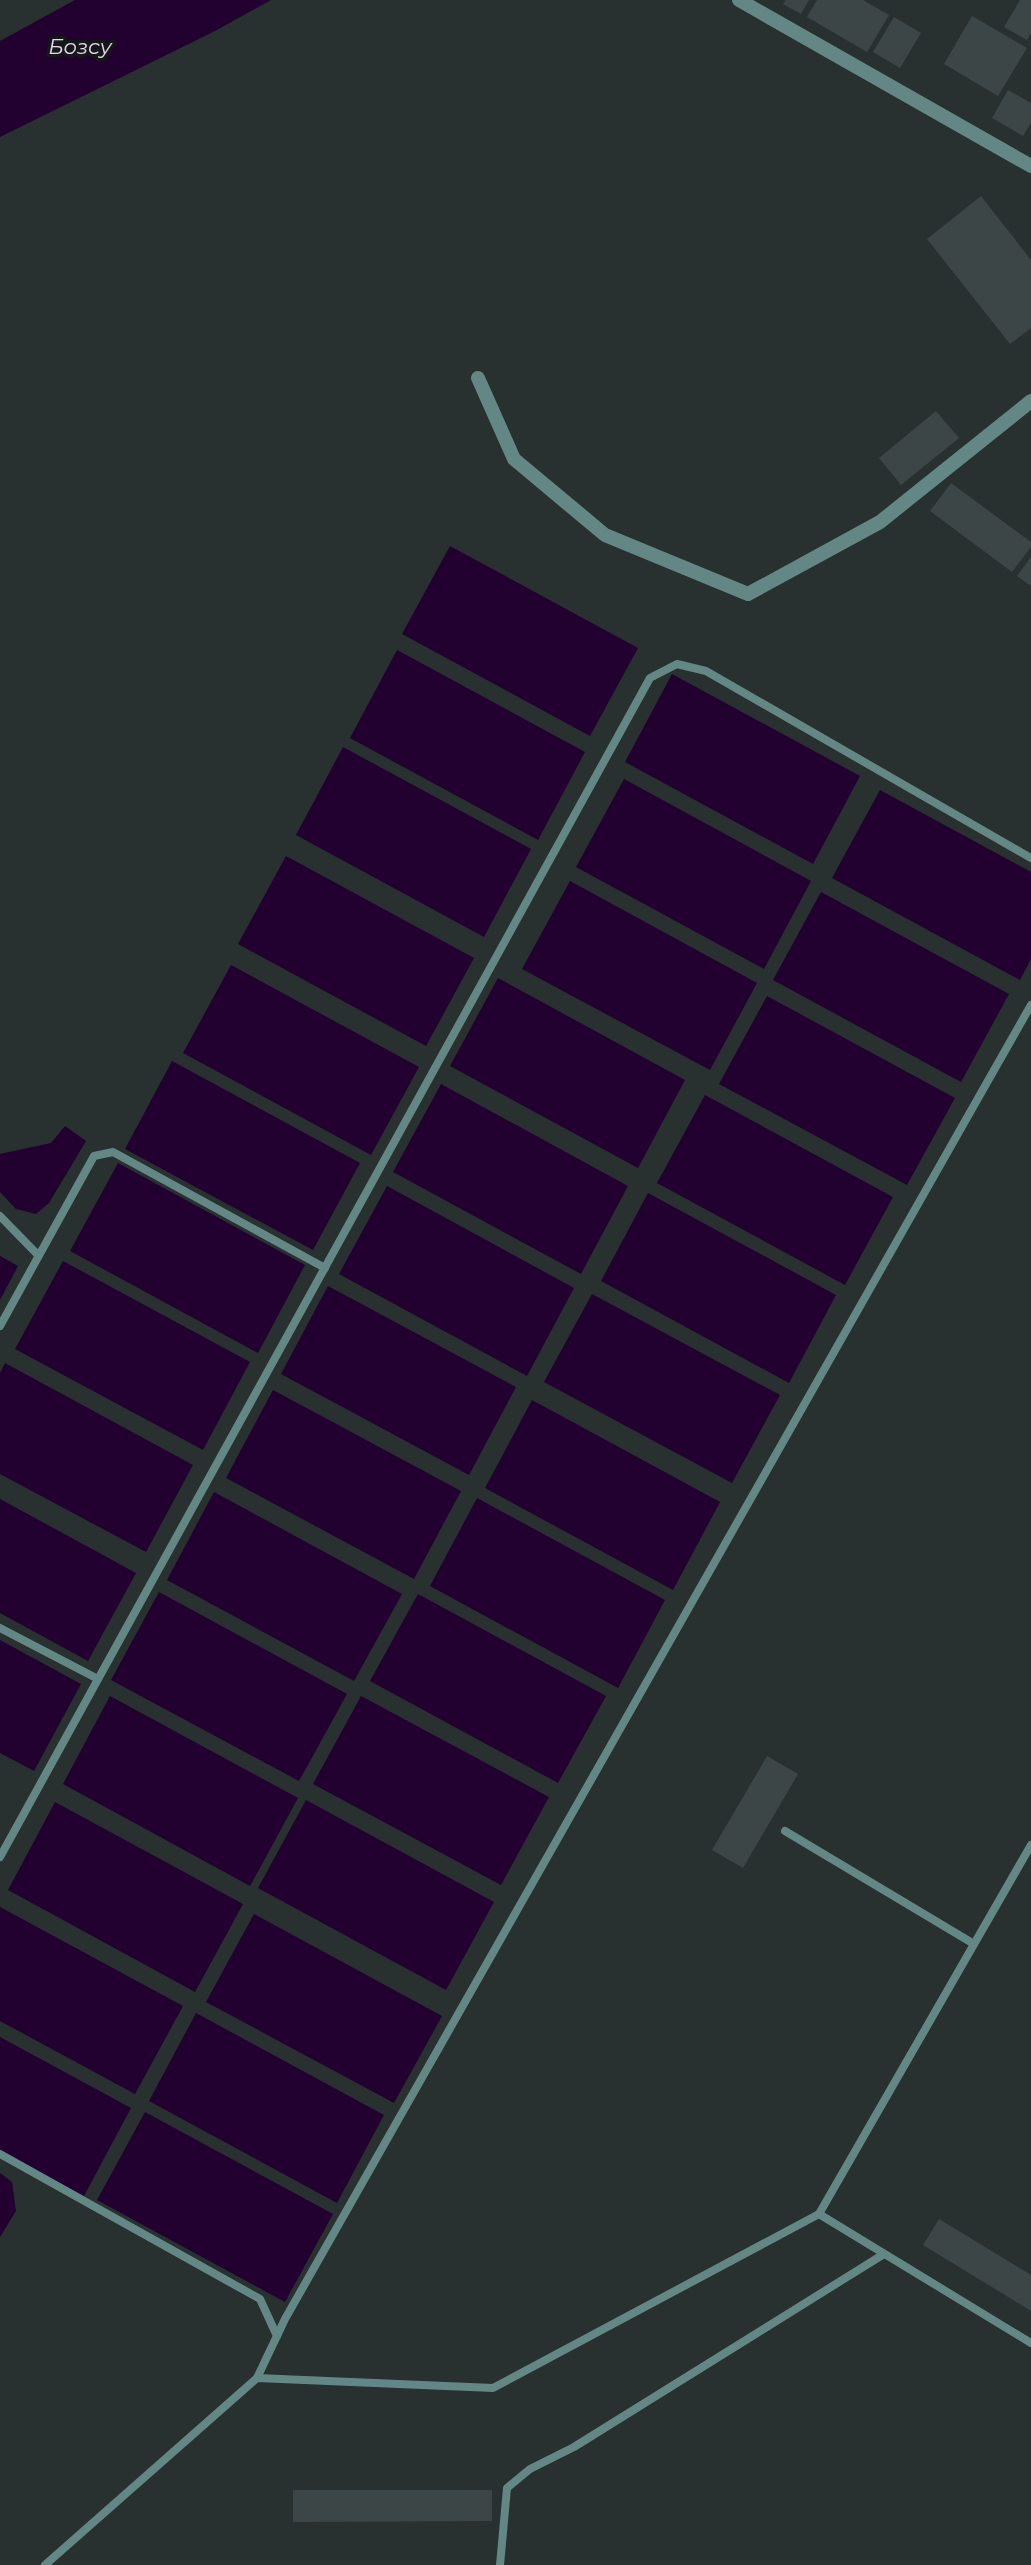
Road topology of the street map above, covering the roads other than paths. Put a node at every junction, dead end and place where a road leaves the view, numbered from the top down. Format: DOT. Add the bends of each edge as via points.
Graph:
graph roads {
  1 [pos="740,0"];
  2 [pos="1031,166"];
  3 [pos="478,378"];
  4 [pos="1031,401"];
  5 [pos="1031,858"];
  6 [pos="1031,1005"];
  7 [pos="0,1216"];
  8 [pos="38,1255"];
  9 [pos="325,1268"];
  10 [pos="0,1326"];
  11 [pos="0,1628"];
  12 [pos="98,1679"];
  13 [pos="785,1831"];
  14 [pos="1031,1845"];
  15 [pos="0,1857"];
  16 [pos="974,1944"];
  17 [pos="0,2154"];
  18 [pos="819,2214"];
  19 [pos="884,2254"];
  20 [pos="277,2336"];
  21 [pos="1031,2343"];
  22 [pos="257,2378"];
  23 [pos="45,2565"];
  24 [pos="500,2565"];
  1 -- 2 [label="street"];
  3 -- 4 [label="street" via="514,459 604,535 748,594 880,522"];
  5 -- 9 [label="lane" via="706,671 677,664 650,678"];
  6 -- 20 [label="lane"];
  7 -- 8 [label="lane"];
  8 -- 9 [label="lane" via="94,1156 113,1152"];
  8 -- 10 [label="lane"];
  9 -- 12 [label="lane"];
  11 -- 12 [label="lane"];
  12 -- 15 [label="lane"];
  13 -- 16 [label="lane"];
  14 -- 16 [label="lane"];
  16 -- 18 [label="lane"];
  17 -- 20 [label="lane" via="260,2299"];
  18 -- 19 [label="lane"];
  18 -- 22 [label="lane" via="493,2388"];
  19 -- 21 [label="lane"];
  19 -- 24 [label="lane" via="574,2447 530,2469 507,2488"];
  20 -- 22 [label="lane"];
  22 -- 23 [label="lane"];
}
